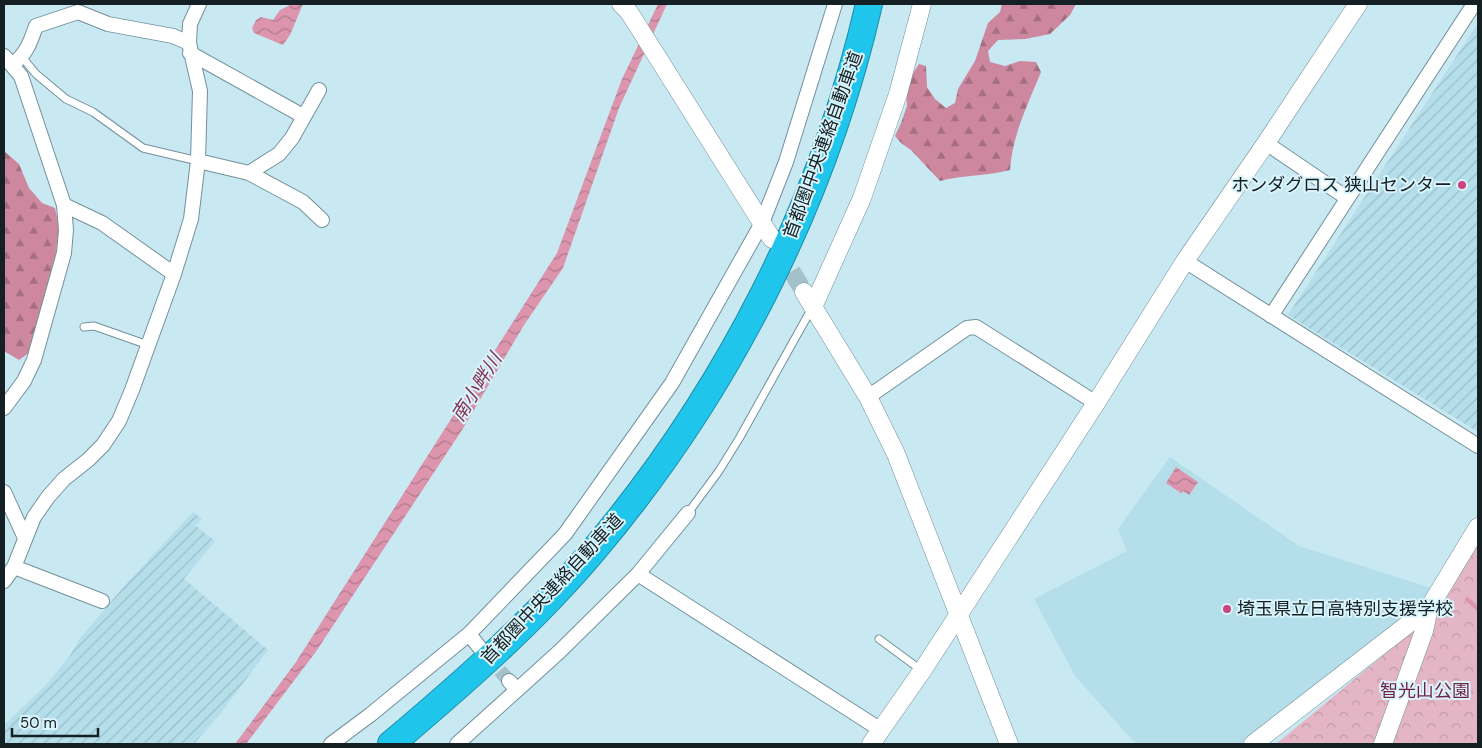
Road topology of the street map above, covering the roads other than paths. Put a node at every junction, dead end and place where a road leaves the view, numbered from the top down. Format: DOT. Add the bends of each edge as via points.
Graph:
graph roads {
  1 [pos="199,4"];
  2 [pos="835,4"];
  3 [pos="869,4"];
  4 [pos="886,4"];
  5 [pos="922,4"];
  6 [pos="1358,4"];
  7 [pos="1474,4"];
  8 [pos="625,9"];
  9 [pos="190,48"];
  10 [pos="13,59"];
  11 [pos="319,90"];
  12 [pos="303,116"];
  13 [pos="1266,143"];
  14 [pos="198,161"];
  15 [pos="249,172"];
  16 [pos="1347,198"];
  17 [pos="64,205"];
  18 [pos="322,220"];
  19 [pos="762,222"];
  20 [pos="772,239"];
  21 [pos="1185,261"];
  22 [pos="174,274"];
  23 [pos="809,299"];
  24 [pos="1270,316"];
  25 [pos="84,327"];
  26 [pos="148,345"];
  27 [pos="868,397"];
  28 [pos="1096,403"];
  29 [pos="4,408"];
  30 [pos="1478,446"];
  31 [pos="4,492"];
  32 [pos="688,513"];
  33 [pos="1478,527"];
  34 [pos="25,538"];
  35 [pos="14,567"];
  36 [pos="638,574"];
  37 [pos="4,581"];
  38 [pos="102,601"];
  39 [pos="1429,608"];
  40 [pos="958,614"];
  41 [pos="469,634"];
  42 [pos="879,639"];
  43 [pos="480,648"];
  44 [pos="922,671"];
  45 [pos="876,737"];
  46 [pos="331,744"];
  47 [pos="391,744"];
  48 [pos="417,744"];
  49 [pos="457,744"];
  50 [pos="1009,744"];
  51 [pos="1254,744"];
  52 [pos="1383,744"];
  1 -- 9 [label="street" via="190,24"];
  2 -- 19 [label="street" via="786,162"];
  3 -- 47 [label="highway, 首都圏中央連絡自動車道" via="833,129 802,214 761,298 708,393 639,493 592,552 499,650"];
  4 -- 48 [label="highway, 首都圏中央連絡自動車道" via="850,134 816,221 782,294 721,404 653,503 604,564 511,661"];
  5 -- 23 [label="street" via="898,94 862,198"];
  6 -- 13 [label="street"];
  7 -- 16 [label="street"];
  8 -- 19 [label="street"];
  9 -- 10 [label="street" via="173,36 108,24 78,12 36,26 29,46"];
  9 -- 12 [label="street"];
  9 -- 14 [label="street" via="200,91"];
  10 -- 14 [label="lane" via="66,99 100,116 143,148"];
  10 -- 17 [label="street"];
  11 -- 12 [label="street"];
  12 -- 15 [label="street" via="279,154"];
  13 -- 16 [label="street"];
  13 -- 21 [label="street"];
  14 -- 15 [label="street"];
  14 -- 22 [label="street" via="192,219"];
  15 -- 18 [label="street" via="303,202"];
  16 -- 24 [label="street"];
  17 -- 22 [label="street" via="102,223"];
  17 -- 29 [label="street" via="64,252 34,360 24,381"];
  19 -- 20 [label="street"];
  19 -- 41 [label="street" via="672,383 571,526"];
  21 -- 24 [label="street"];
  21 -- 28 [label="street"];
  22 -- 26 [label="street"];
  23 -- 27 [label="street"];
  23 -- 32 [label="lane" via="740,436"];
  24 -- 30 [label="street"];
  25 -- 26 [label="lane" via="94,326"];
  26 -- 34 [label="street" via="119,421 88,460 48,497"];
  27 -- 28 [label="street" via="968,328 976,328"];
  27 -- 40 [label="street" via="896,454"];
  28 -- 40 [label="street"];
  31 -- 34 [label="street"];
  32 -- 36 [label="street"];
  33 -- 39 [label="street"];
  34 -- 35 [label="street"];
  35 -- 37 [label="street"];
  35 -- 38 [label="street"];
  36 -- 45 [label="street"];
  36 -- 49 [label="street" via="560,651 513,685"];
  39 -- 51 [label="street"];
  39 -- 52 [label="street" via="1424,631"];
  40 -- 44 [label="street"];
  40 -- 50 [label="street"];
  41 -- 43 [label="street"];
  41 -- 46 [label="street"];
  42 -- 44 [label="lane"];
  44 -- 45 [label="street"];
}
